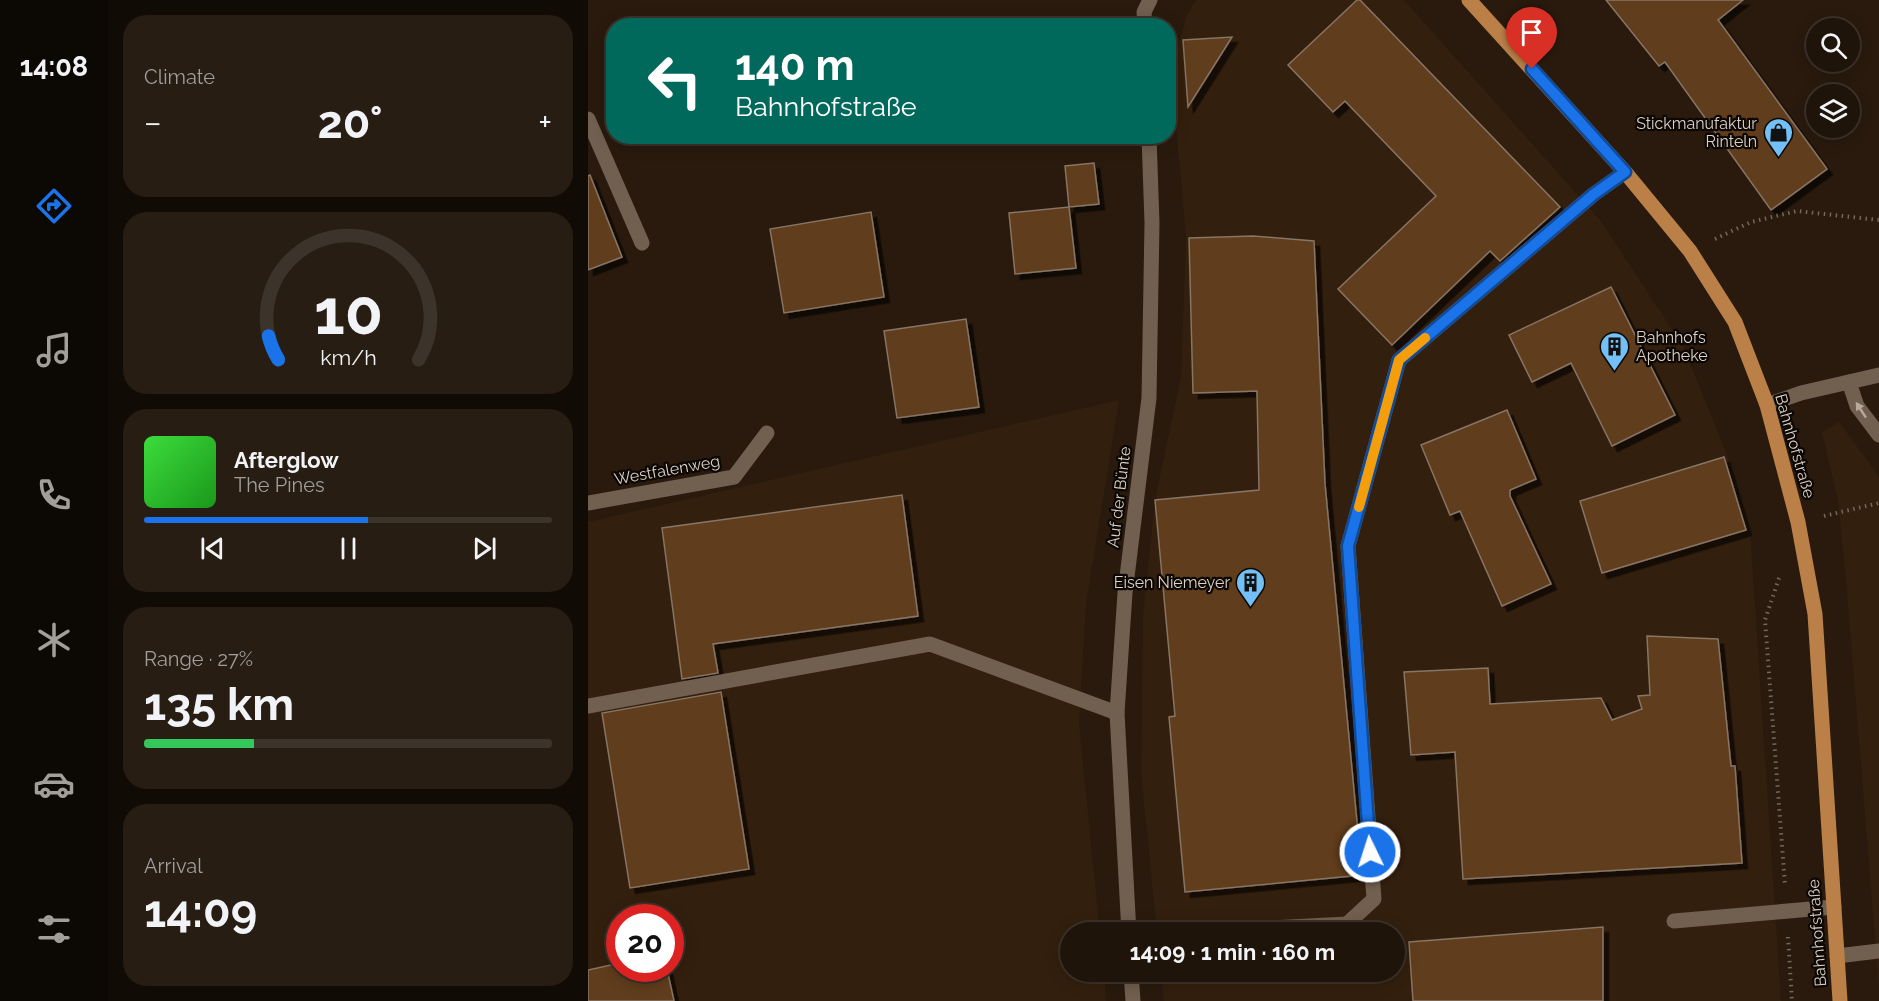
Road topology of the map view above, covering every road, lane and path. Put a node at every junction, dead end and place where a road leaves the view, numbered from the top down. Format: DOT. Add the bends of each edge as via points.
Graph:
graph roads {
  1 [pos="1150,0"];
  2 [pos="1469,0"];
  3 [pos="1144,18"];
  4 [pos="588,119"];
  5 [pos="1149,144"];
  6 [pos="1625,172"];
  7 [pos="1879,220"];
  8 [pos="642,243"];
  9 [pos="1690,251"];
  10 [pos="1879,375"];
  11 [pos="1849,382"];
  12 [pos="1767,405"];
  13 [pos="767,433"];
  14 [pos="1879,435"];
  15 [pos="588,502"];
  16 [pos="1879,503"];
  17 [pos="1798,522"];
  18 [pos="1780,577"];
  19 [pos="588,706"];
  20 [pos="1117,713"];
  21 [pos="1834,907"];
  22 [pos="1786,910"];
  23 [pos="1674,921"];
  24 [pos="1128,922"];
  25 [pos="1349,922"];
  26 [pos="1879,951"];
  27 [pos="1837,956"];
  28 [pos="1132,982"];
  29 [pos="1133,1001"];
  30 [pos="1792,1001"];
  31 [pos="1840,1001"];
  1 -- 3 [label="street"];
  2 -- 6 [label="main road, Bahnhofstraße"];
  4 -- 8 [label="street"];
  5 -- 20 [label="street, Auf der Bünte" via="1149,398 1125,593"];
  6 -- 9 [label="main road, Bahnhofstraße"];
  6 -- 25 [label="street" via="1399,360 1348,546 1374,899"];
  7 -- 9 [label="path" via="1797,211 1750,222"];
  9 -- 12 [label="main road, Bahnhofstraße" via="1735,322"];
  10 -- 11 [label="street"];
  11 -- 12 [label="street"];
  14 -- 11 [label="street, one-way" via="1857,406"];
  12 -- 17 [label="main road, Bahnhofstraße"];
  13 -- 15 [label="street, Westfalenweg" via="734,477"];
  16 -- 17 [label="path"];
  17 -- 21 [label="main road, Bahnhofstraße" via="1815,614"];
  18 -- 22 [label="path" via="1765,620"];
  19 -- 20 [label="street" via="930,644"];
  20 -- 24 [label="street, Auf der Bünte"];
  21 -- 22 [label="street"];
  21 -- 27 [label="main road, Bahnhofstraße"];
  22 -- 23 [label="street"];
  22 -- 30 [label="path"];
  26 -- 27 [label="street"];
  27 -- 31 [label="main road, Bahnhofstraße"];
  28 -- 29 [label="street"];
}
